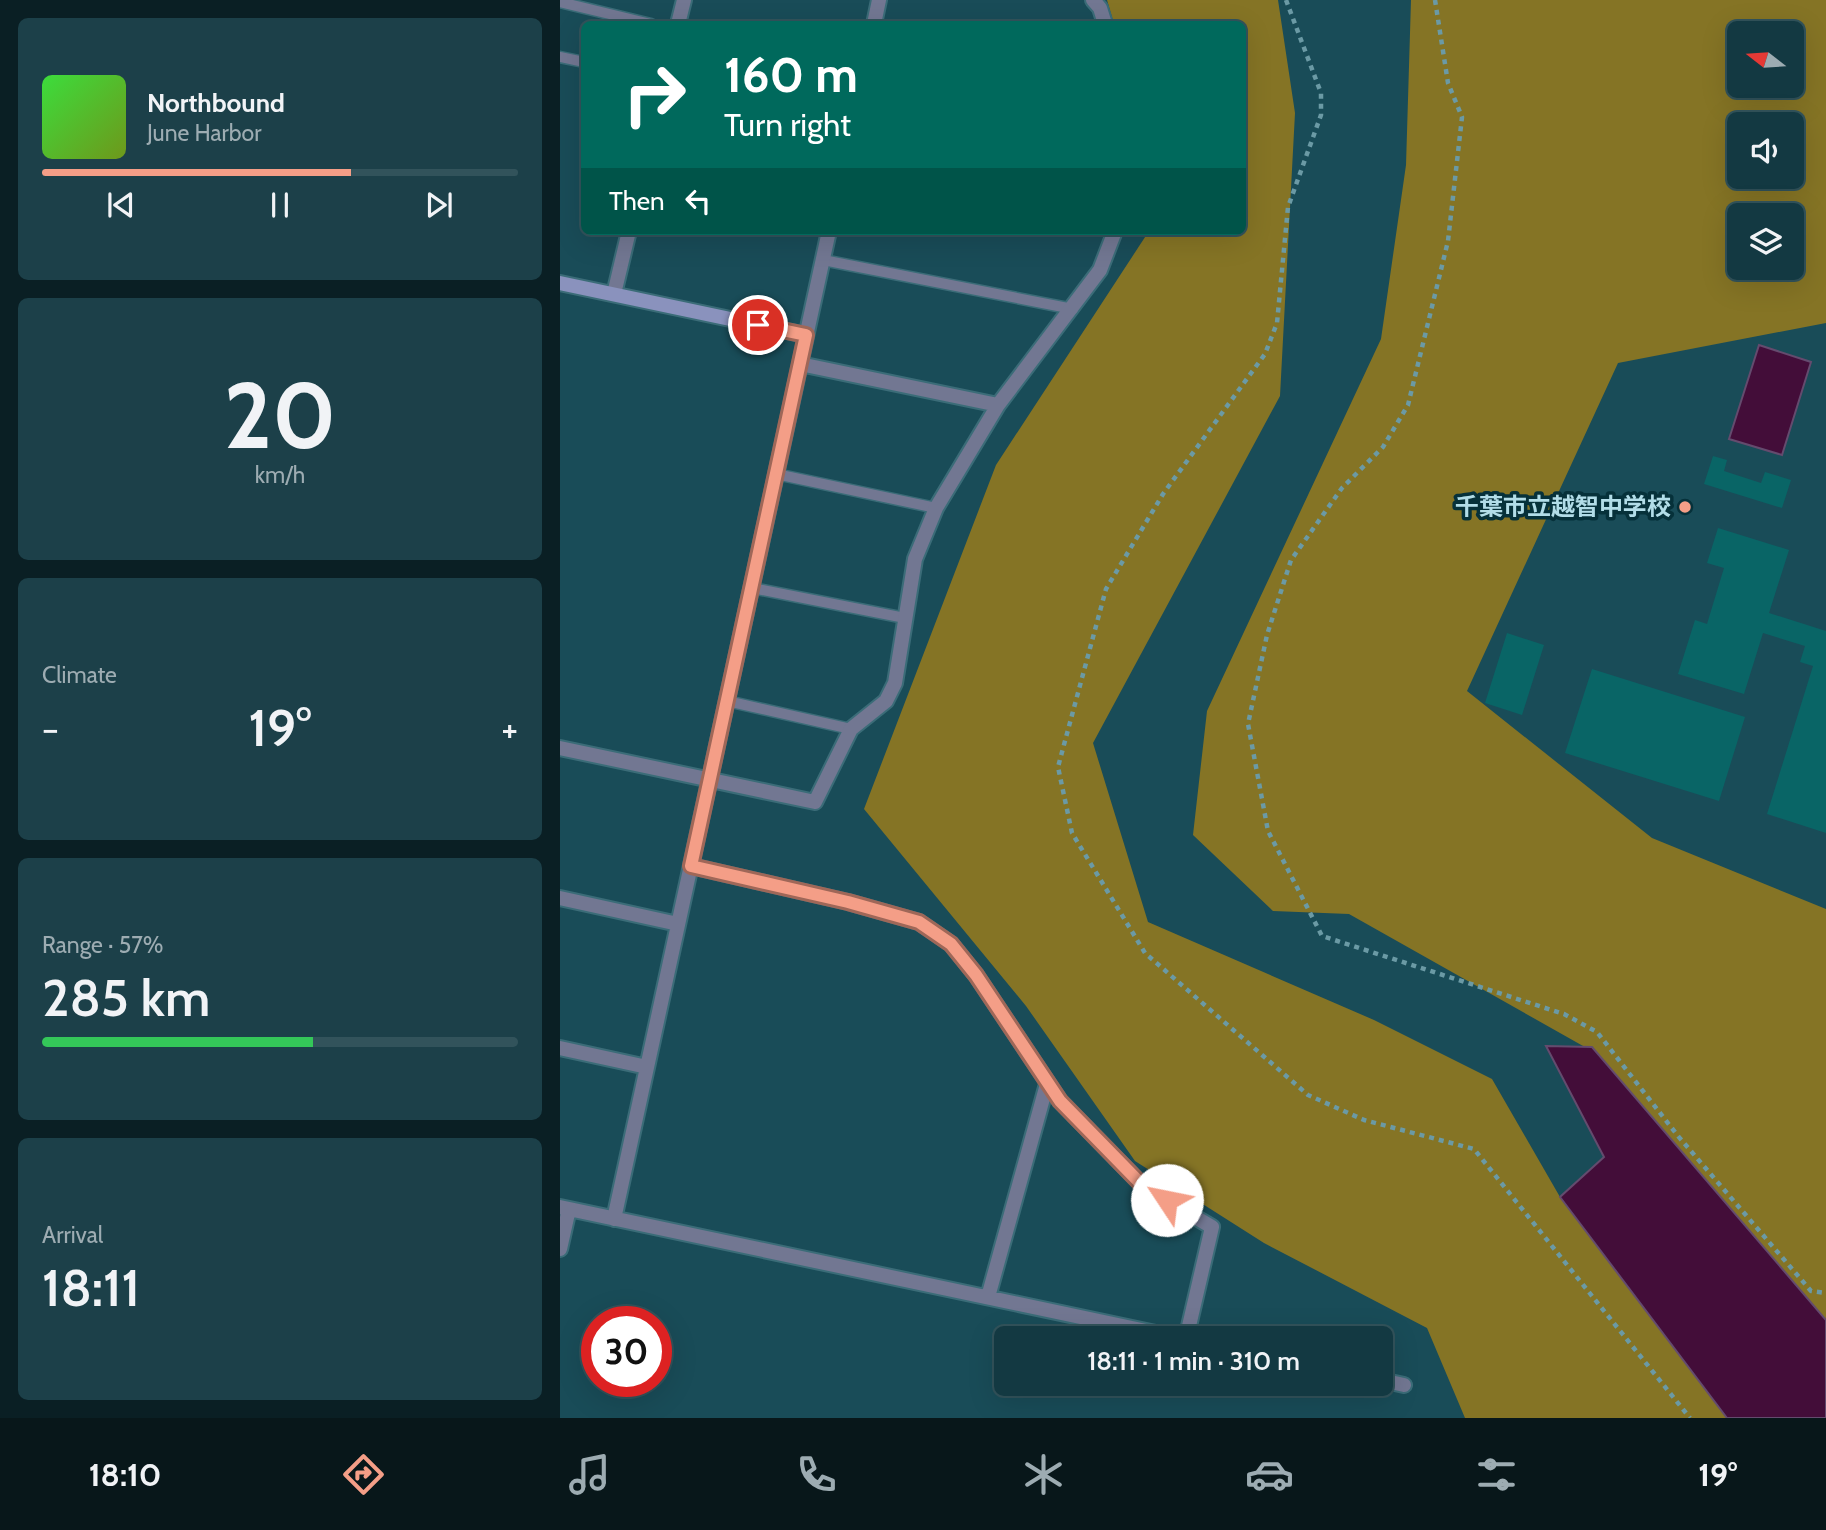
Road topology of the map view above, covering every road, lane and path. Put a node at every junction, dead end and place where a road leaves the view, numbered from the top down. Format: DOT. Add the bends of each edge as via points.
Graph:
graph roads {
  1 [pos="684,0"];
  2 [pos="879,0"];
  3 [pos="1093,0"];
  4 [pos="1286,0"];
  5 [pos="1435,0"];
  6 [pos="560,2"];
  7 [pos="639,21"];
  8 [pos="679,21"];
  9 [pos="875,21"];
  10 [pos="1104,21"];
  11 [pos="560,57"];
  12 [pos="581,61"];
  13 [pos="628,235"];
  14 [pos="829,235"];
  15 [pos="1113,235"];
  16 [pos="823,260"];
  17 [pos="560,283"];
  18 [pos="614,295"];
  19 [pos="1073,309"];
  20 [pos="806,335"];
  21 [pos="800,364"];
  22 [pos="998,405"];
  23 [pos="776,474"];
  24 [pos="936,509"];
  25 [pos="752,588"];
  26 [pos="905,618"];
  27 [pos="727,701"];
  28 [pos="851,729"];
  29 [pos="560,748"];
  30 [pos="710,780"];
  31 [pos="691,866"];
  32 [pos="560,898"];
  33 [pos="678,924"];
  34 [pos="560,1048"];
  35 [pos="647,1067"];
  36 [pos="1047,1084"];
  37 [pos="564,1208"];
  38 [pos="614,1219"];
  39 [pos="560,1249"];
  40 [pos="1826,1293"];
  41 [pos="988,1297"];
  42 [pos="1124,1326"];
  43 [pos="1188,1326"];
  44 [pos="1393,1383"];
  45 [pos="1404,1385"];
  46 [pos="1690,1418"];
  1 -- 8 [label="street"];
  2 -- 9 [label="street"];
  3 -- 10 [label="street"];
  4 -- 46 [label="path" via="1321,93 1321,115 1288,207 1277,323 1265,354 1163,494 1106,589 1058,767 1072,833 1145,953 1308,1095 1364,1120 1474,1149"];
  5 -- 40 [label="path" via="1448,83 1462,117 1448,241 1408,405 1383,447 1342,488 1290,560 1267,635 1248,724 1268,831 1322,936 1564,1014 1597,1032 1678,1136 1802,1280 1811,1290"];
  6 -- 7 [label="lane"];
  11 -- 12 [label="lane"];
  13 -- 18 [label="street"];
  14 -- 16 [label="street"];
  15 -- 19 [label="street" via="1100,270"];
  16 -- 19 [label="lane"];
  16 -- 20 [label="street"];
  17 -- 18 [label="street"];
  18 -- 20 [label="street"];
  19 -- 22 [label="street"];
  20 -- 21 [label="street"];
  21 -- 22 [label="street"];
  21 -- 23 [label="street"];
  22 -- 24 [label="street"];
  23 -- 24 [label="lane"];
  23 -- 25 [label="street"];
  24 -- 26 [label="street" via="915,559"];
  25 -- 26 [label="lane"];
  25 -- 27 [label="street"];
  26 -- 28 [label="street" via="895,683 886,701"];
  27 -- 28 [label="lane"];
  27 -- 30 [label="street"];
  28 -- 30 [label="street" via="815,802"];
  29 -- 30 [label="street"];
  30 -- 31 [label="street"];
  31 -- 33 [label="street"];
  31 -- 36 [label="street" via="919,922 951,944 976,975"];
  32 -- 33 [label="street"];
  33 -- 35 [label="street"];
  34 -- 35 [label="street"];
  35 -- 38 [label="street"];
  36 -- 41 [label="street"];
  36 -- 43 [label="street" via="1144,1187 1212,1227"];
  37 -- 38 [label="street"];
  37 -- 39 [label="street"];
  38 -- 41 [label="street"];
  41 -- 42 [label="street"];
  44 -- 45 [label="street"];
}
